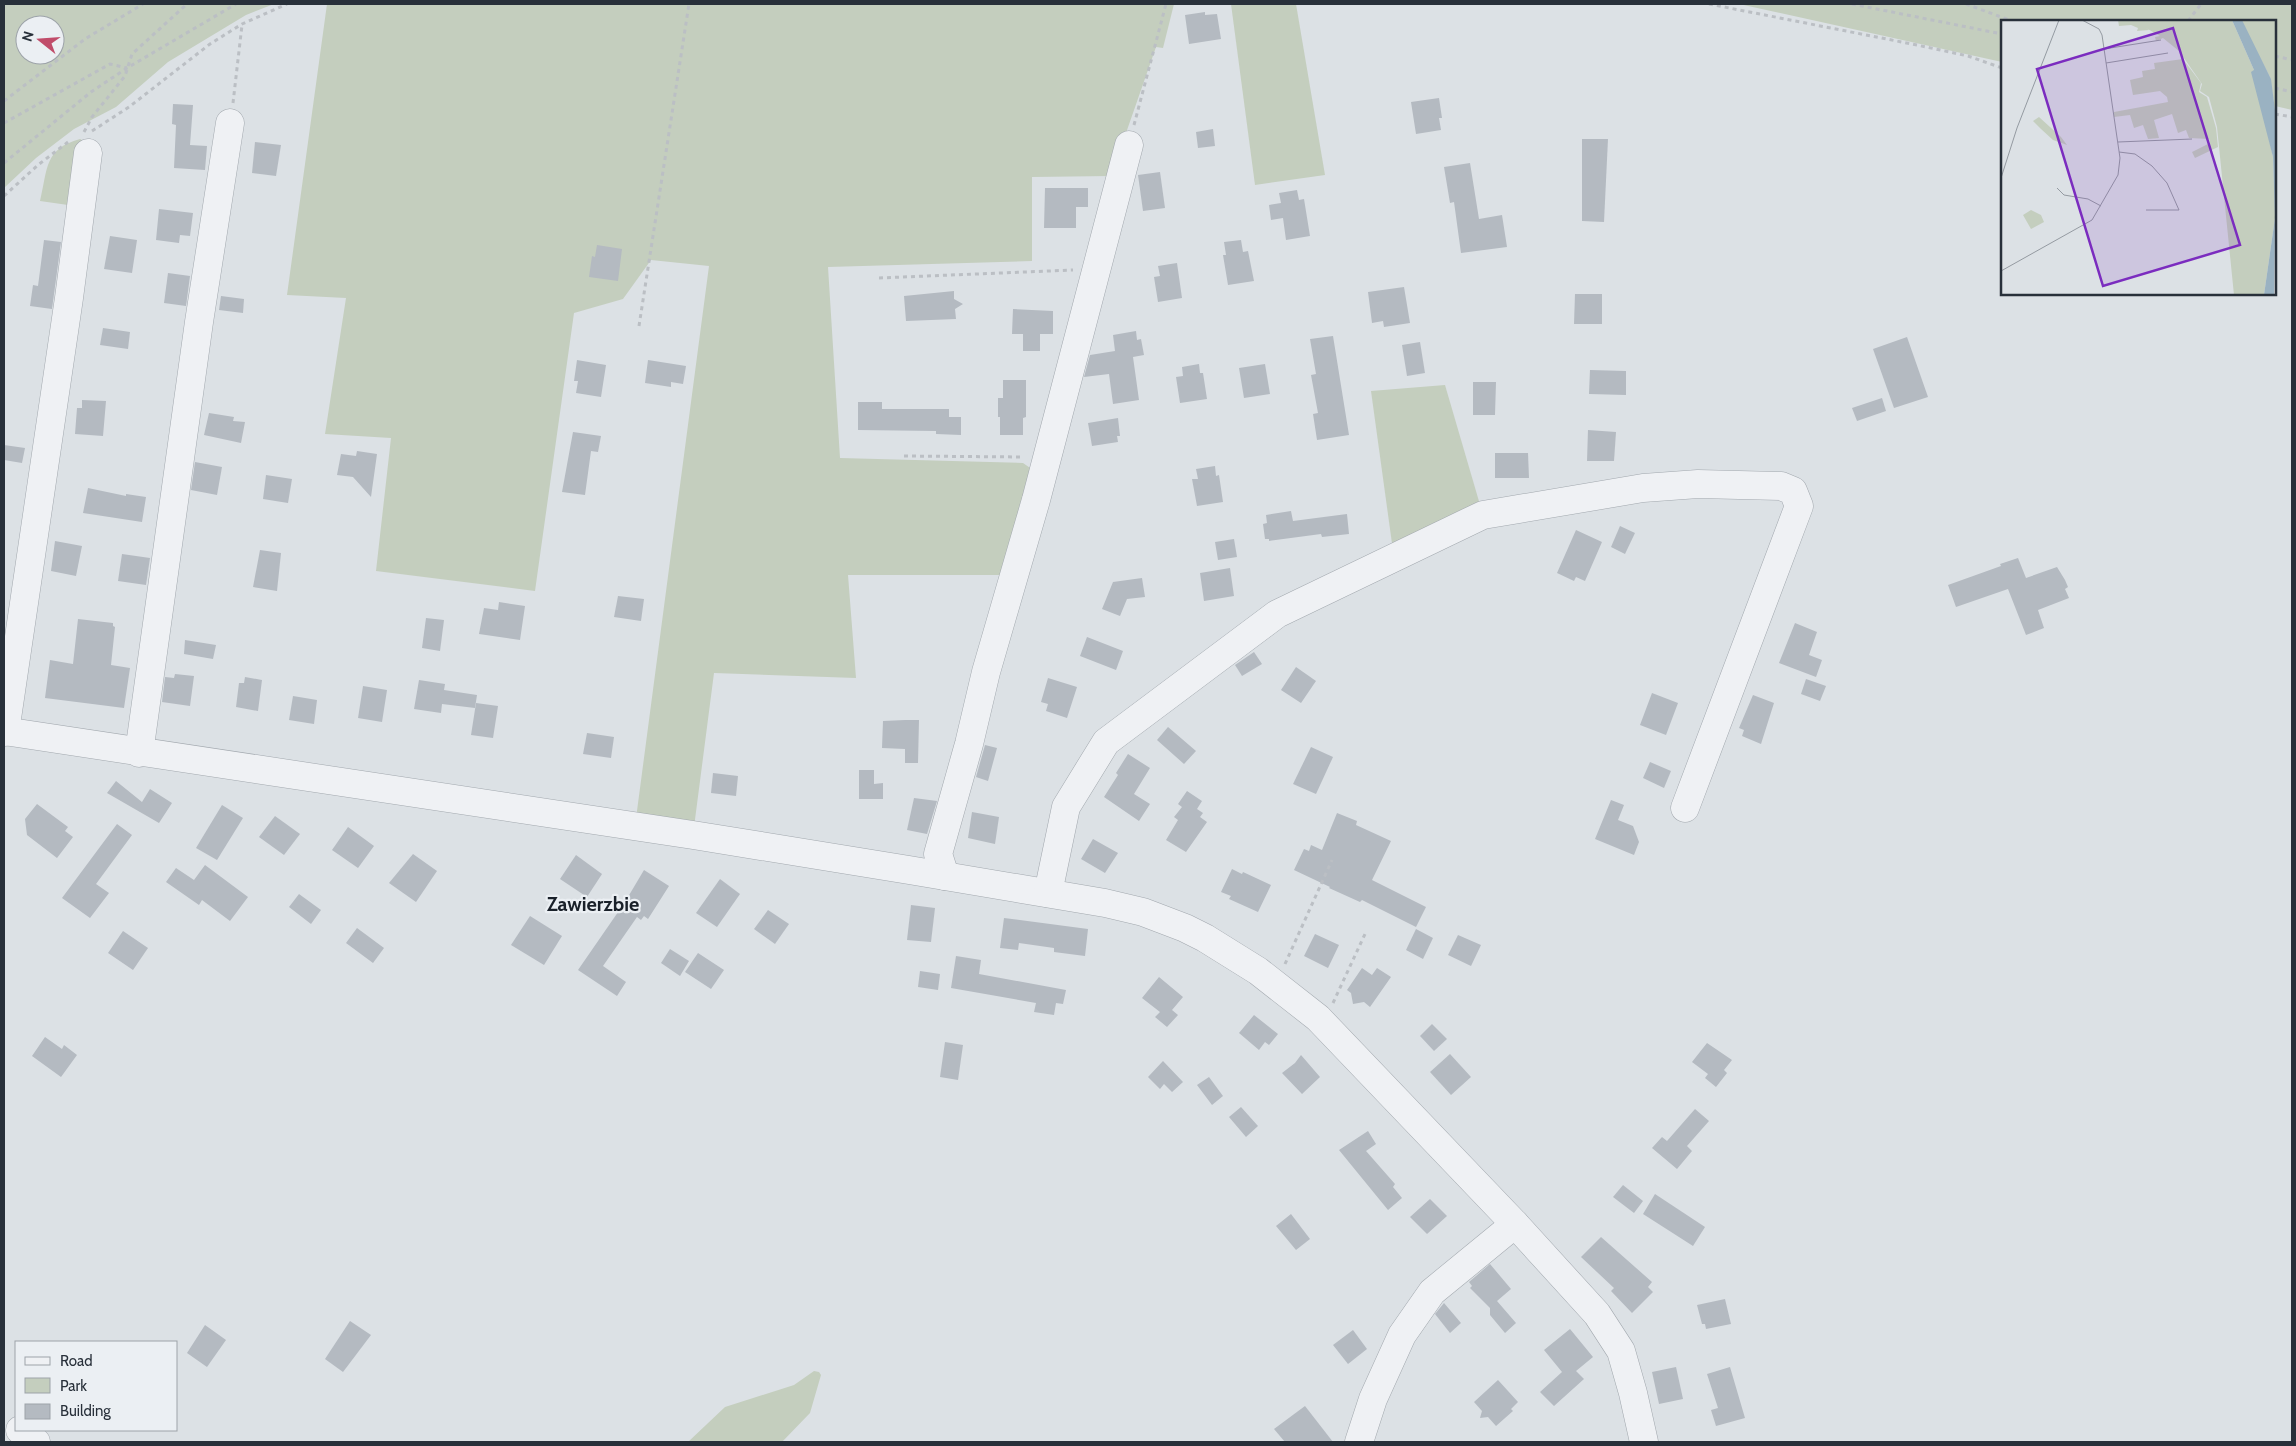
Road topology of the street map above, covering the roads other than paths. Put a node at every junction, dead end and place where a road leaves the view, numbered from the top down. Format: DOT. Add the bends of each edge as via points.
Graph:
graph roads {
  1 [pos="230,123"];
  2 [pos="1129,145"];
  3 [pos="80,147"];
  4 [pos="4,732"];
  5 [pos="140,753"];
  6 [pos="1685,808"];
  7 [pos="944,876"];
  8 [pos="1048,893"];
  9 [pos="1515,1224"];
  10 [pos="4,1416"];
  11 [pos="15,1425"];
  12 [pos="21,1431"];
  13 [pos="36,1442"];
  14 [pos="1359,1442"];
  15 [pos="1644,1442"];
  1 -- 5 [label="street"];
  2 -- 7 [label="street" via="938,854"];
  3 -- 4 [label="street" via="72,280"];
  4 -- 5 [label="street"];
  5 -- 7 [label="street" via="693,834"];
  6 -- 8 [label="street" via="1799,506 1793,491 1781,486 1698,484 1643,488 1483,515 1277,614 1106,742 1066,807"];
  7 -- 8 [label="street"];
  8 -- 9 [label="street" via="1143,912 1185,928 1276,985 1323,1024"];
  9 -- 14 [label="street" via="1432,1292 1402,1335 1373,1399"];
  9 -- 15 [label="street" via="1597,1314 1620,1351"];
  10 -- 11 [label="street"];
  12 -- 13 [label="street"];
}
